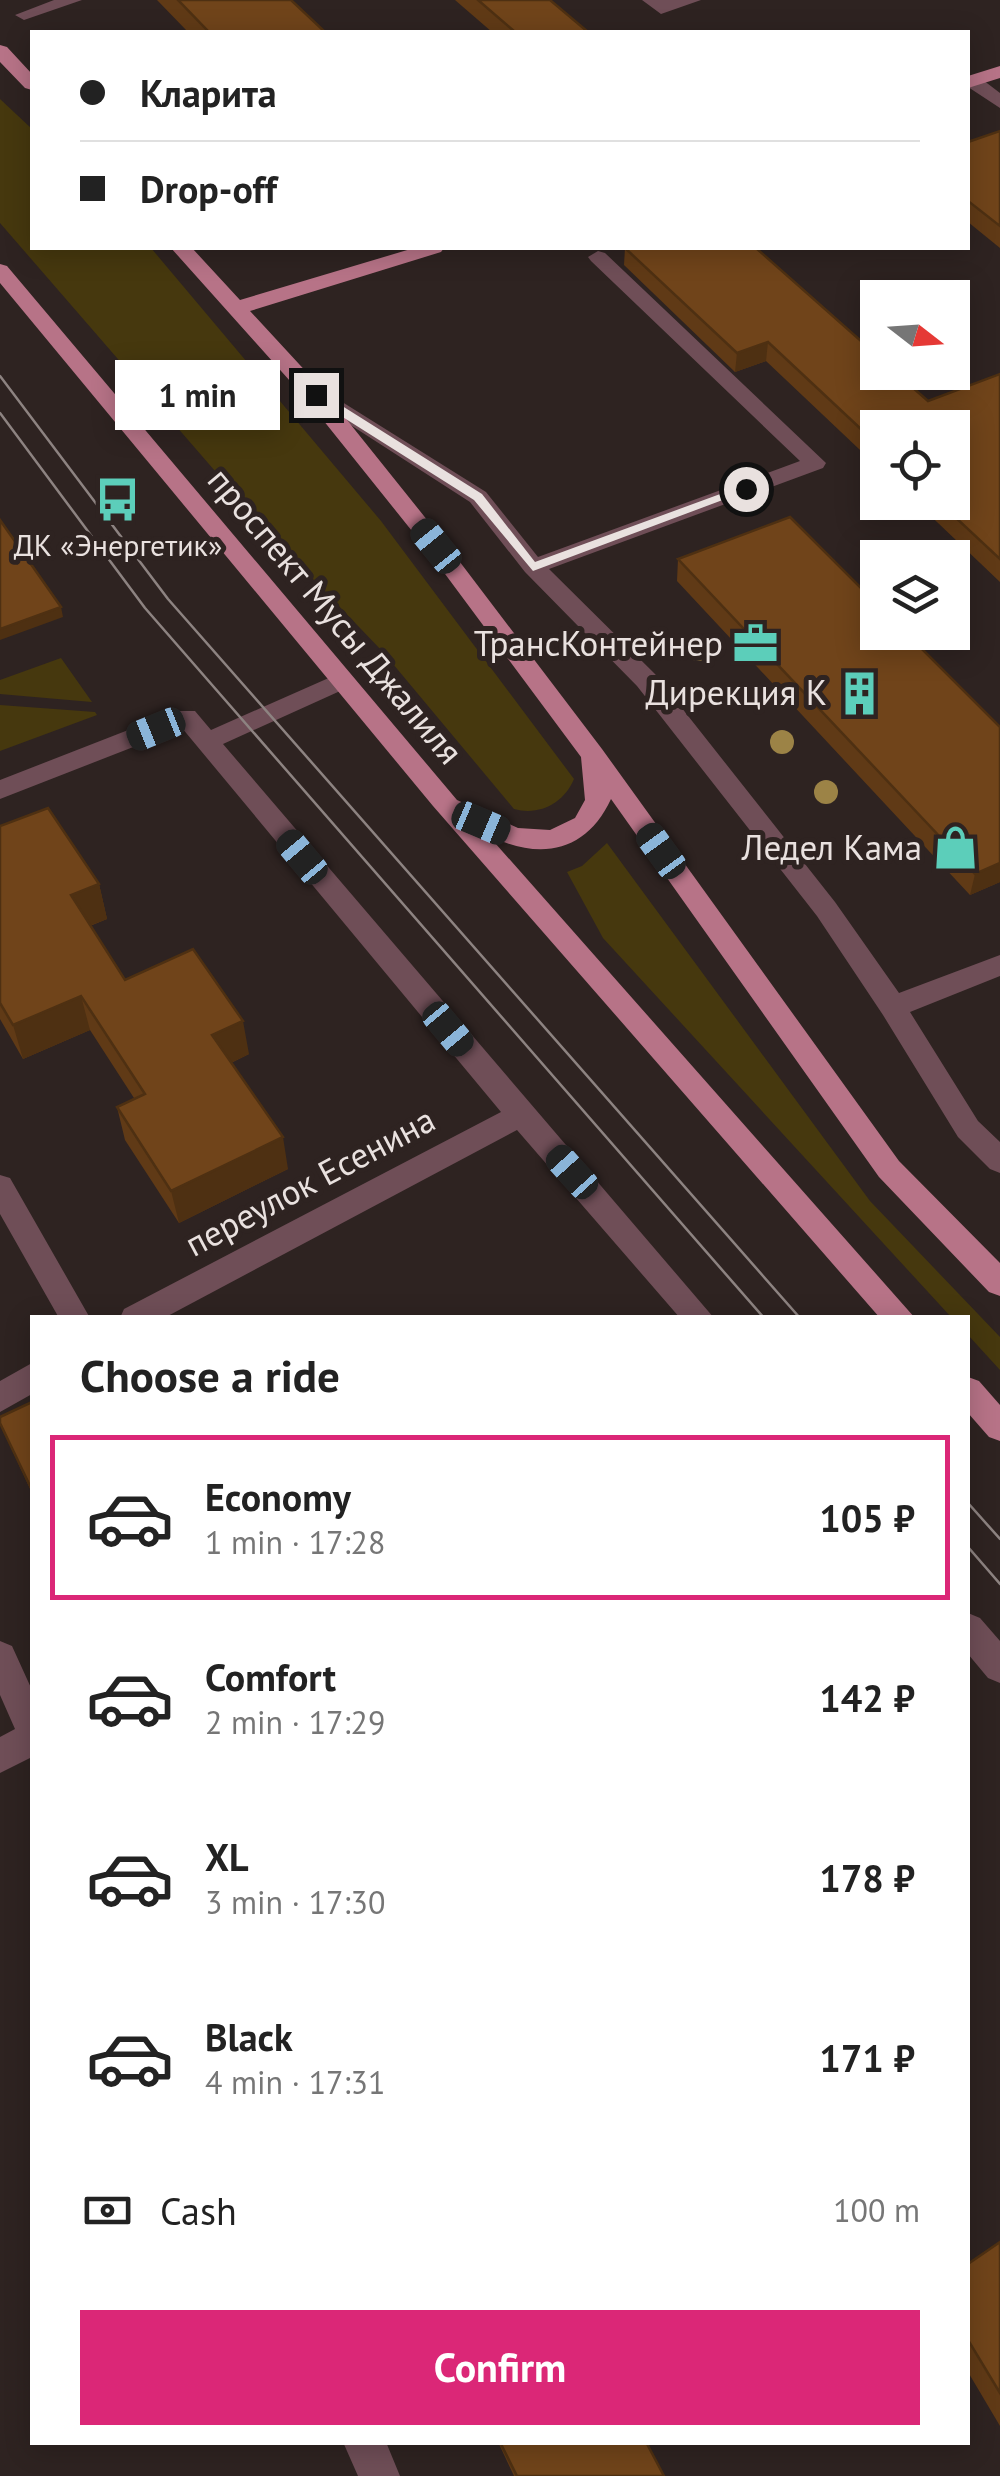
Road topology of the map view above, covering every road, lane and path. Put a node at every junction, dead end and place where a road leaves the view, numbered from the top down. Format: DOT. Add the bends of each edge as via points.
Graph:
graph roads {
  1 [pos="7,0"];
  2 [pos="73,0"];
  3 [pos="651,0"];
  4 [pos="692,0"];
  5 [pos="24,14"];
  6 [pos="42,30"];
  7 [pos="0,51"];
  8 [pos="1000,72"];
  9 [pos="30,82"];
  10 [pos="970,82"];
  11 [pos="1000,102"];
  12 [pos="184,250"];
  13 [pos="427,250"];
  14 [pos="598,257"];
  15 [pos="0,270"];
  16 [pos="237,308"];
  17 [pos="316,395"];
  18 [pos="533,567"];
  19 [pos="340,681"];
  20 [pos="204,743"];
  21 [pos="593,755"];
  22 [pos="0,790"];
  23 [pos="441,800"];
  24 [pos="1000,964"];
  25 [pos="893,1007"];
  26 [pos="521,1115"];
  27 [pos="1000,1161"];
  28 [pos="0,1186"];
  29 [pos="1000,1283"];
  30 [pos="74,1315"];
  31 [pos="141,1315"];
  32 [pos="696,1315"];
  33 [pos="897,1315"];
  34 [pos="30,1378"];
  35 [pos="970,1393"];
  36 [pos="0,1398"];
  37 [pos="1000,1427"];
  38 [pos="970,1631"];
  39 [pos="0,1657"];
  40 [pos="1000,1667"];
  41 [pos="30,1723"];
  42 [pos="30,1739"];
  43 [pos="0,1756"];
  44 [pos="365,2445"];
  45 [pos="379,2476"];
  1 -- 5 [label="street"];
  2 -- 5 [label="street"];
  3 -- 4 [label="street" via="661,9"];
  5 -- 6 [label="street"];
  7 -- 9 [label="main road"];
  8 -- 10 [label="main road"];
  10 -- 11 [label="street"];
  12 -- 16 [label="main road"];
  13 -- 16 [label="main road"];
  14 -- 18 [label="street" via="816,463"];
  15 -- 19 [label="main road, проспект Мусы Джалиля"];
  16 -- 17 [label="main road"];
  17 -- 18 [label="street" via="478,497"];
  17 -- 21 [label="main road"];
  18 -- 25 [label="street" via="646,680 826,909"];
  19 -- 20 [label="street"];
  19 -- 23 [label="main road, проспект Мусы Джалиля"];
  20 -- 22 [label="street" via="186,717"];
  20 -- 26 [label="street"];
  21 -- 23 [label="main road" via="598,800 584,825 552,840 514,837"];
  21 -- 29 [label="main road" via="890,1169"];
  23 -- 33 [label="main road, проспект Мусы Джалиля"];
  24 -- 25 [label="street"];
  25 -- 27 [label="street" via="968,1129"];
  26 -- 31 [label="street, переулок Есенина"];
  26 -- 32 [label="street"];
  28 -- 30 [label="street"];
  34 -- 36 [label="street"];
  35 -- 37 [label="main road"];
  38 -- 40 [label="street"];
  39 -- 41 [label="street"];
  42 -- 43 [label="street"];
  44 -- 45 [label="street"];
}
